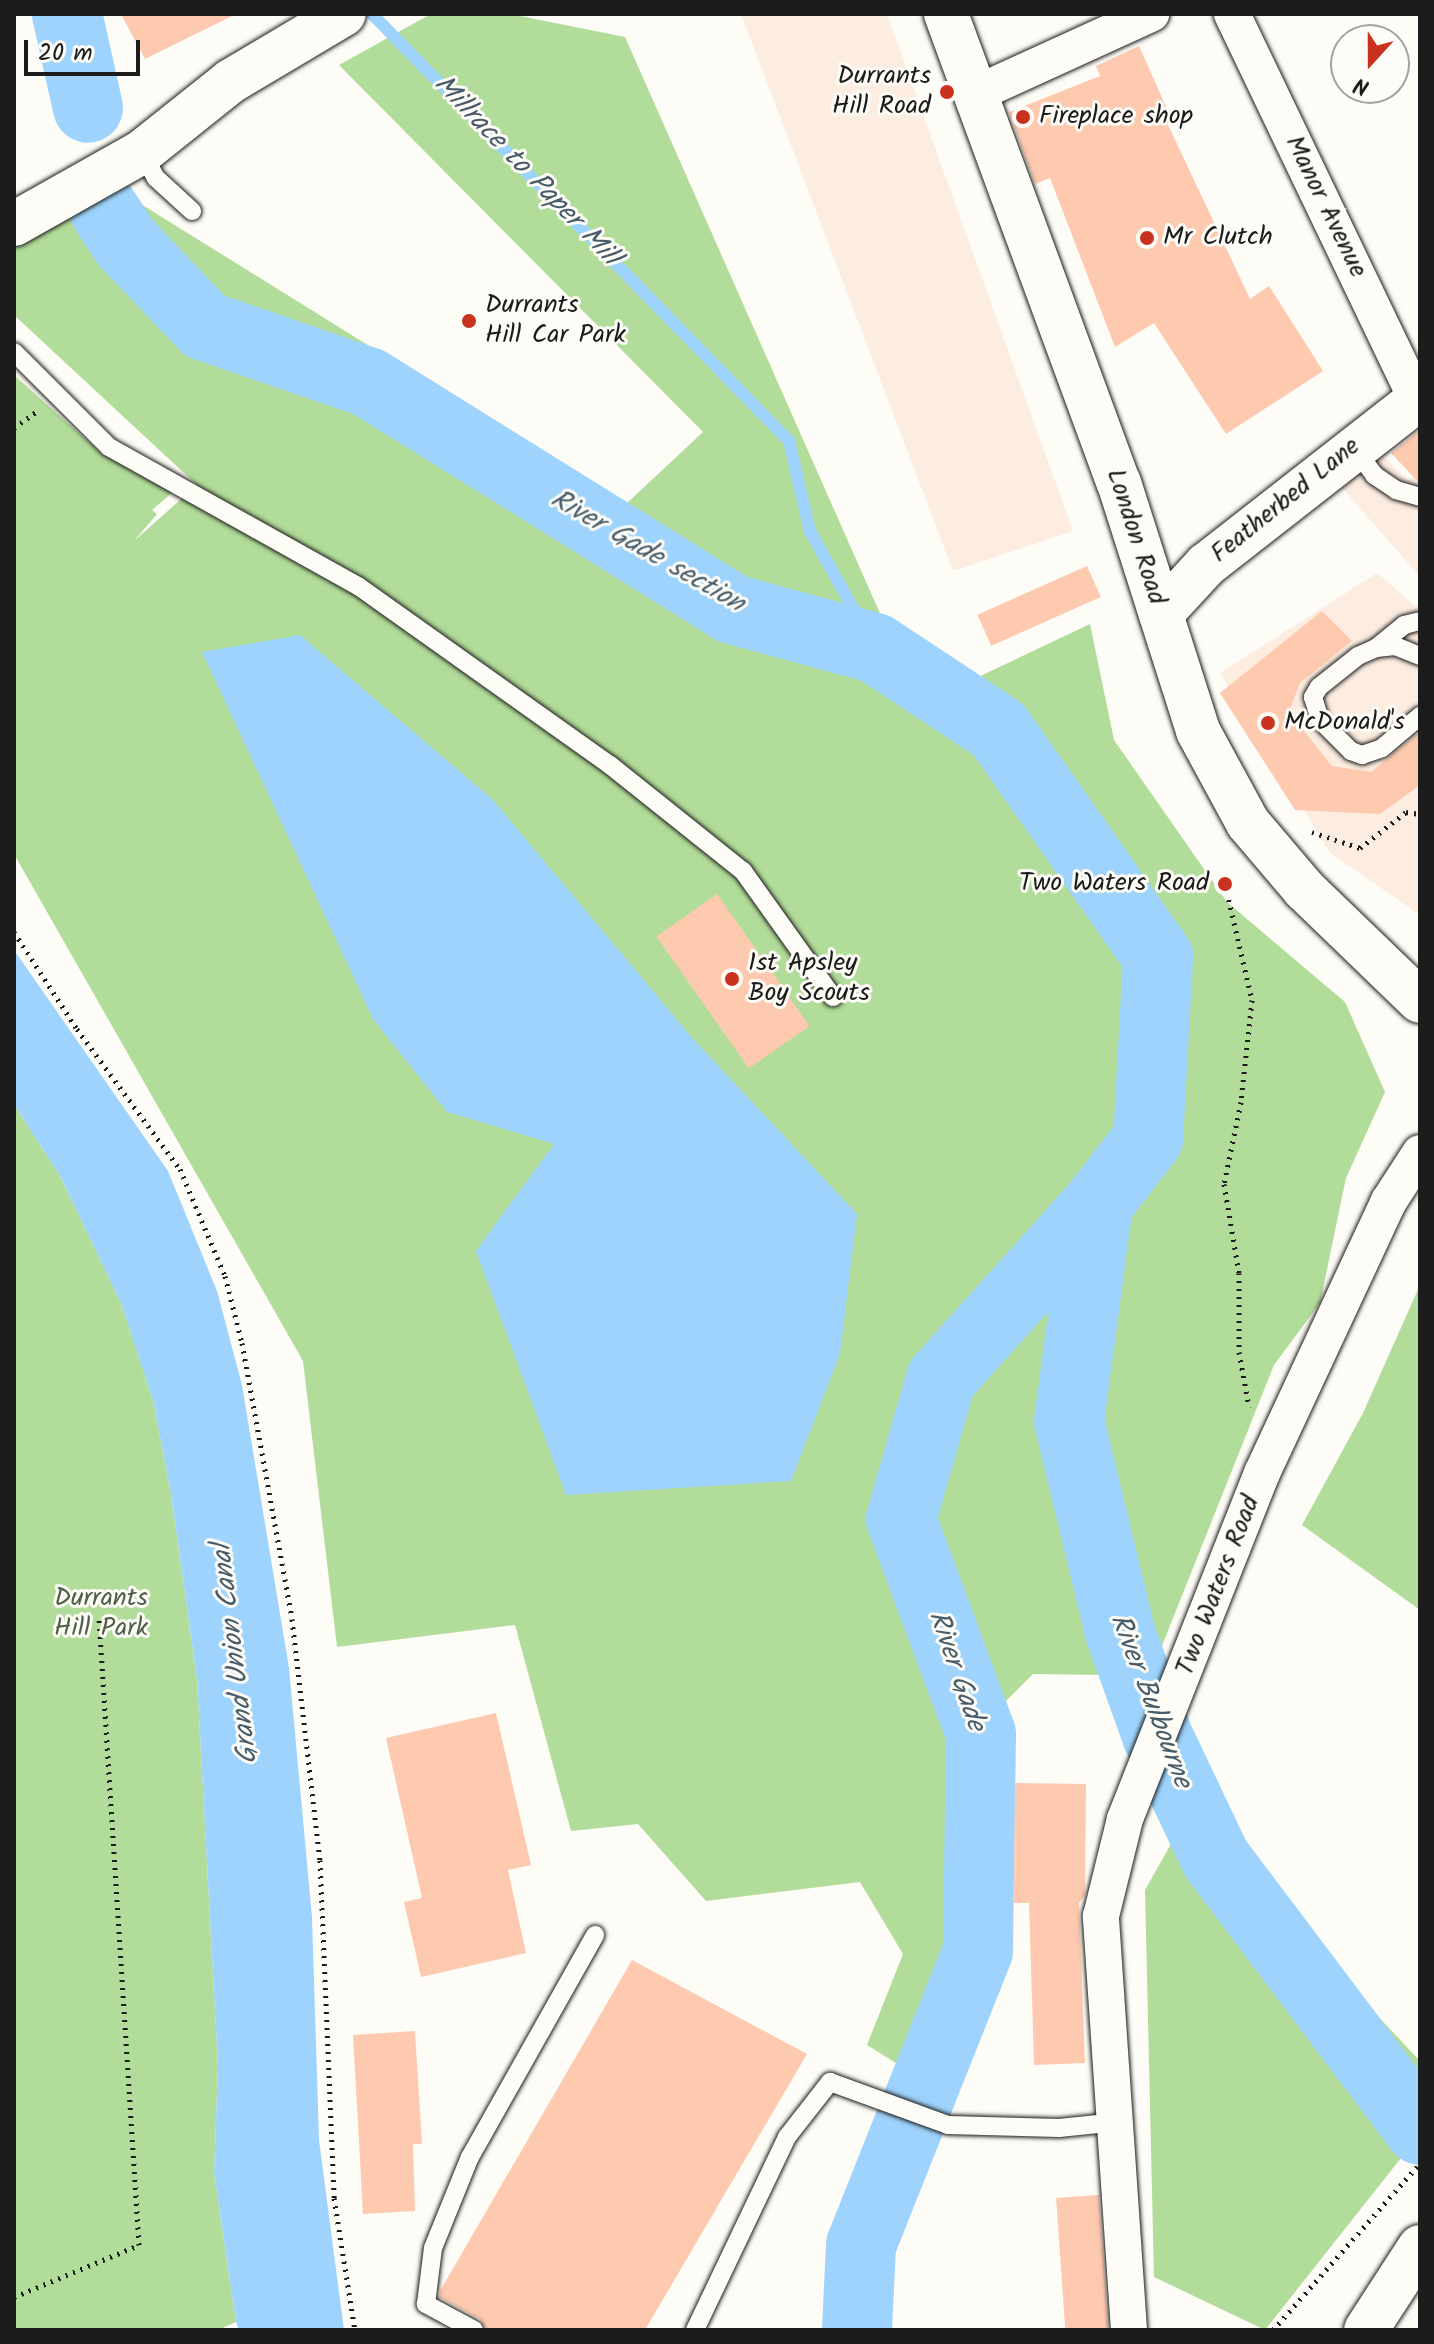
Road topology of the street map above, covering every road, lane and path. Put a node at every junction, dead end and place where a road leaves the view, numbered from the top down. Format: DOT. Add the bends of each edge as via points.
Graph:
graph roads {
  1 [pos="946,14"];
  2 [pos="1151,14"];
  3 [pos="1232,14"];
  4 [pos="334,20"];
  5 [pos="973,95"];
  6 [pos="142,152"];
  7 [pos="192,211"];
  8 [pos="14,224"];
  9 [pos="14,352"];
  10 [pos="1418,399"];
  11 [pos="1353,446"];
  12 [pos="1420,497"];
  13 [pos="1161,614"];
  14 [pos="1420,621"];
  15 [pos="1376,648"];
  16 [pos="1420,656"];
  17 [pos="1420,716"];
  18 [pos="1420,814"];
  19 [pos="1248,823"];
  20 [pos="1225,884"];
  21 [pos="14,932"];
  22 [pos="833,997"];
  23 [pos="1420,1001"];
  24 [pos="1420,1153"];
  25 [pos="1251,1413"];
  26 [pos="99,1618"];
  27 [pos="595,1935"];
  28 [pos="1118,2122"];
  29 [pos="1420,2163"];
  30 [pos="1420,2247"];
  31 [pos="14,2297"];
  32 [pos="355,2330"];
  33 [pos="474,2330"];
  34 [pos="695,2330"];
  35 [pos="1129,2330"];
  36 [pos="1273,2330"];
  37 [pos="1366,2330"];
  1 -- 5 [label="main road, London Road"];
  2 -- 5 [label="street"];
  3 -- 10 [label="street, Manor Avenue"];
  4 -- 6 [label="main road" via="231,81"];
  5 -- 13 [label="main road, London Road" via="1119,483"];
  6 -- 7 [label="lane" via="166,189"];
  6 -- 8 [label="main road"];
  9 -- 22 [label="lane" via="109,447 358,586 622,774 743,871"];
  10 -- 11 [label="main road, Featherbed Lane"];
  11 -- 12 [label="lane" via="1374,475 1396,490"];
  11 -- 13 [label="main road, Featherbed Lane" via="1206,565"];
  13 -- 19 [label="main road, London Road" via="1198,731"];
  14 -- 15 [label="lane" via="1404,625"];
  15 -- 16 [label="lane" via="1395,646"];
  15 -- 17 [label="lane" via="1319,687 1313,697 1320,720 1362,755 1382,748"];
  18 -- 19 [label="path" via="1406,812 1360,848 1288,823"];
  19 -- 23 [label="main road, London Road" via="1304,889"];
  20 -- 25 [label="path" via="1252,1000 1241,1102 1224,1184 1239,1273 1239,1352"];
  21 -- 32 [label="path" via="77,1029 180,1169 225,1276 242,1343 292,1619 320,1860 334,2198"];
  24 -- 28 [label="street, Two Waters Road" via="1389,1201 1262,1473 1125,1819 1101,1916"];
  26 -- 31 [label="path" via="139,2245"];
  27 -- 33 [label="lane" via="470,2157 433,2248 426,2304"];
  28 -- 34 [label="lane" via="1059,2128 948,2125 830,2082 787,2137"];
  28 -- 35 [label="street, Two Waters Road"];
  29 -- 36 [label="path"];
  30 -- 37 [label="main road"];
}
